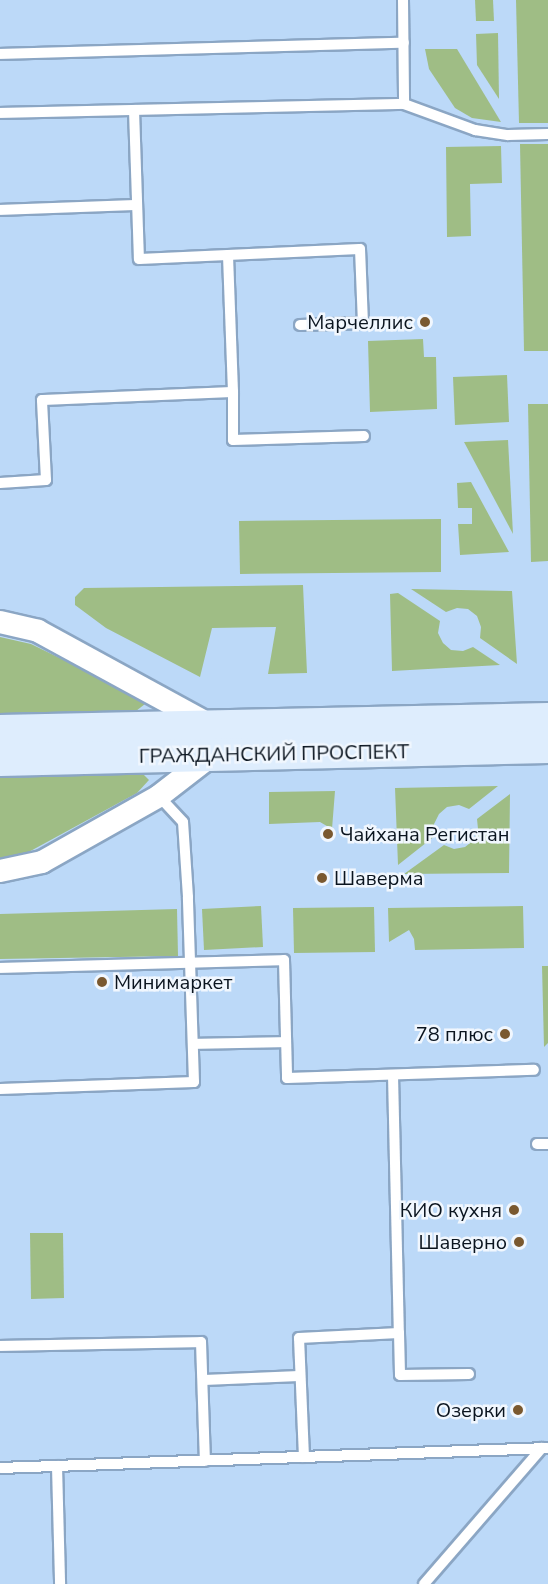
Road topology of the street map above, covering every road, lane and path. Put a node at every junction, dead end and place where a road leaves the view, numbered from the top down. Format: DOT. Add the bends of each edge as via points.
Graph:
graph roads {
  1 [pos="403,0"];
  2 [pos="404,43"];
  3 [pos="0,54"];
  4 [pos="404,104"];
  5 [pos="134,110"];
  6 [pos="0,113"];
  7 [pos="548,134"];
  8 [pos="138,206"];
  9 [pos="0,210"];
  10 [pos="228,255"];
  11 [pos="300,325"];
  12 [pos="233,392"];
  13 [pos="364,436"];
  14 [pos="0,483"];
  15 [pos="0,622"];
  16 [pos="548,718"];
  17 [pos="0,731"];
  18 [pos="213,741"];
  19 [pos="548,747"];
  20 [pos="0,760"];
  21 [pos="159,796"];
  22 [pos="0,871"];
  23 [pos="190,963"];
  24 [pos="0,968"];
  25 [pos="286,1042"];
  26 [pos="193,1044"];
  27 [pos="534,1070"];
  28 [pos="393,1075"];
  29 [pos="0,1089"];
  30 [pos="399,1333"];
  31 [pos="0,1346"];
  32 [pos="469,1374"];
  33 [pos="300,1376"];
  34 [pos="203,1380"];
  35 [pos="545,1448"];
  36 [pos="304,1457"];
  37 [pos="205,1461"];
  38 [pos="57,1466"];
  39 [pos="0,1468"];
  40 [pos="60,1584"];
  41 [pos="424,1584"];
  1 -- 2 [label="lane"];
  2 -- 3 [label="lane"];
  2 -- 4 [label="lane"];
  4 -- 5 [label="lane"];
  4 -- 7 [label="lane" via="475,130 508,135"];
  5 -- 6 [label="lane"];
  5 -- 8 [label="lane"];
  8 -- 9 [label="lane"];
  8 -- 10 [label="lane" via="139,259"];
  10 -- 11 [label="lane" via="360,249 363,323"];
  10 -- 12 [label="lane"];
  12 -- 13 [label="lane" via="233,440"];
  12 -- 14 [label="lane" via="42,400 46,480"];
  15 -- 18 [label="street" via="38,631"];
  16 -- 18 [label="main road, ГРАЖДАНСКИЙ ПРОСПЕКТ"];
  17 -- 18 [label="main road, ГРАЖДАНСКИЙ ПРОСПЕКТ"];
  18 -- 19 [label="main road, ГРАЖДАНСКИЙ ПРОСПЕКТ"];
  18 -- 20 [label="main road, ГРАЖДАНСКИЙ ПРОСПЕКТ"];
  18 -- 21 [label="street"];
  21 -- 22 [label="street" via="42,862"];
  21 -- 23 [label="lane" via="183,822"];
  23 -- 24 [label="lane"];
  23 -- 25 [label="lane" via="284,960"];
  23 -- 26 [label="lane"];
  25 -- 26 [label="lane"];
  25 -- 28 [label="lane" via="287,1078"];
  26 -- 29 [label="lane" via="194,1082"];
  27 -- 28 [label="lane"];
  28 -- 30 [label="lane"];
  30 -- 32 [label="lane" via="400,1375"];
  30 -- 33 [label="lane" via="299,1338"];
  31 -- 34 [label="lane" via="201,1342"];
  33 -- 34 [label="lane"];
  33 -- 36 [label="lane"];
  34 -- 37 [label="lane"];
  35 -- 36 [label="lane"];
  35 -- 41 [label="lane"];
  36 -- 37 [label="lane"];
  37 -- 38 [label="lane"];
  38 -- 39 [label="lane"];
  38 -- 40 [label="lane"];
}
